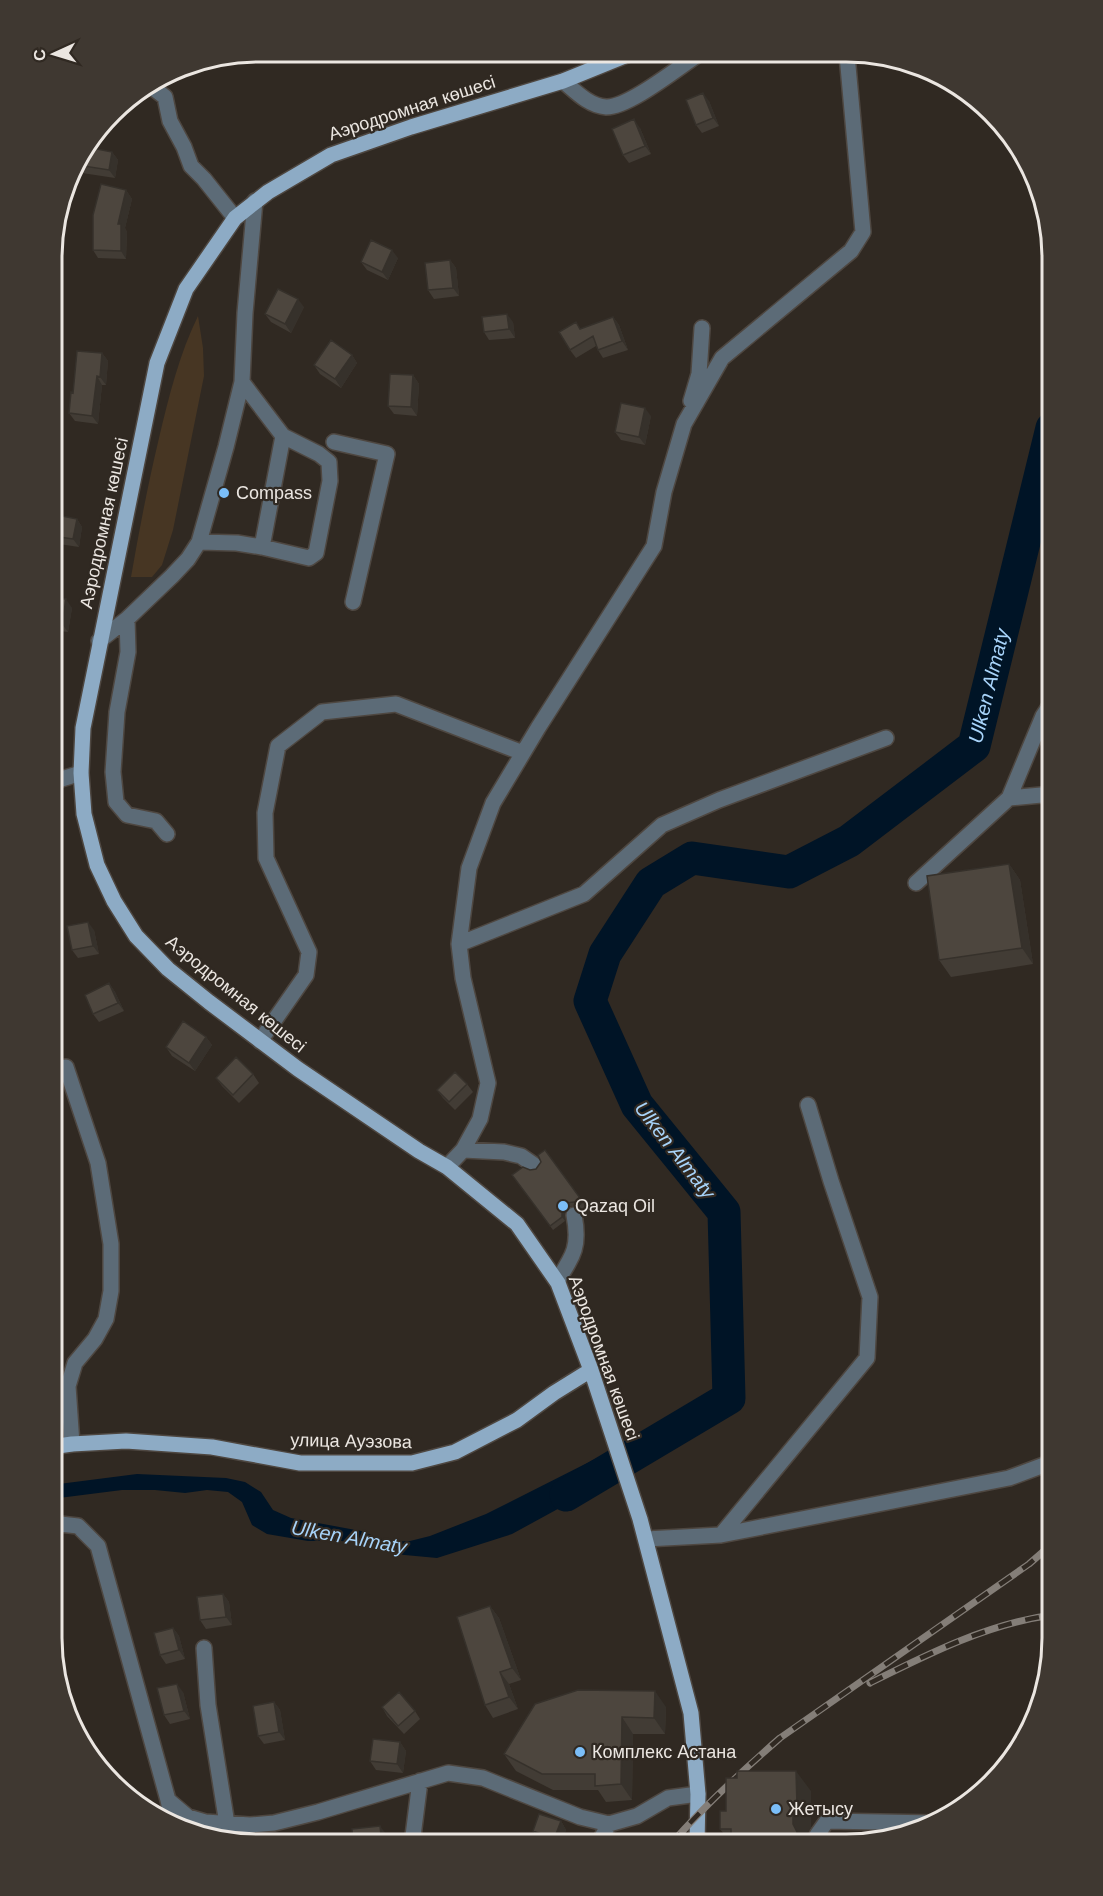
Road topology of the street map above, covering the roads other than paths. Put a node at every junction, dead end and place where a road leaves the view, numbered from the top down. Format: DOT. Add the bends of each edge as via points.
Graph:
graph roads {
  1 [pos="610,62"];
  2 [pos="687,62"];
  3 [pos="848,62"];
  4 [pos="563,81"];
  5 [pos="156,90"];
  6 [pos="255,201"];
  7 [pos="235,218"];
  8 [pos="702,328"];
  9 [pos="242,382"];
  10 [pos="684,424"];
  11 [pos="283,436"];
  12 [pos="334,442"];
  13 [pos="199,542"];
  14 [pos="262,547"];
  15 [pos="353,602"];
  16 [pos="127,619"];
  17 [pos="99,641"];
  18 [pos="1042,719"];
  19 [pos="886,738"];
  20 [pos="523,753"];
  21 [pos="81,773"];
  22 [pos="62,779"];
  23 [pos="1042,795"];
  24 [pos="1009,798"];
  25 [pos="168,834"];
  26 [pos="916,884"];
  27 [pos="459,944"];
  28 [pos="260,1041"];
  29 [pos="62,1069"];
  30 [pos="808,1105"];
  31 [pos="463,1150"];
  32 [pos="534,1165"];
  33 [pos="447,1167"];
  34 [pos="574,1215"];
  35 [pos="557,1281"];
  36 [pos="591,1370"];
  37 [pos="72,1444"];
  38 [pos="62,1445"];
  39 [pos="1041,1466"];
  40 [pos="62,1524"];
  41 [pos="721,1535"];
  42 [pos="646,1539"];
  43 [pos="204,1648"];
  44 [pos="420,1781"];
  45 [pos="698,1794"];
  46 [pos="168,1800"];
  47 [pos="171,1814"];
  48 [pos="914,1822"];
  49 [pos="227,1824"];
  50 [pos="609,1824"];
  51 [pos="413,1834"];
  52 [pos="604,1834"];
  53 [pos="697,1834"];
  54 [pos="818,1834"];
  1 -- 4 [label="main road, Аэродромная көшесі"];
  2 -- 4 [label="street" via="629,101 607,107 588,101"];
  3 -- 10 [label="street" via="863,232 851,251 722,358"];
  4 -- 6 [label="main road, Аэродромная көшесі" via="331,155"];
  5 -- 7 [label="street" via="165,97 170,121 191,166"];
  6 -- 7 [label="main road, Аэродромная көшесі"];
  6 -- 9 [label="street"];
  7 -- 17 [label="main road, Аэродромная көшесі" via="186,289 157,363"];
  8 -- 10 [label="street" via="699,374"];
  9 -- 11 [label="street"];
  9 -- 13 [label="street"];
  10 -- 20 [label="street" via="664,492 654,546"];
  11 -- 14 [label="street"];
  11 -- 14 [label="street" via="329,462 330,481 316,553 309,558"];
  12 -- 15 [label="street" via="387,454"];
  13 -- 14 [label="street"];
  13 -- 16 [label="street" via="172,576"];
  16 -- 17 [label="street"];
  16 -- 25 [label="street" via="128,652 114,741 116,802 127,816 156,821"];
  17 -- 21 [label="main road, Аэродромная көшесі" via="83,728"];
  18 -- 24 [label="street"];
  19 -- 27 [label="street" via="662,825 584,894"];
  20 -- 27 [label="street" via="493,803 469,868"];
  20 -- 28 [label="street" via="396,704 322,712 278,746 265,813 266,858 309,952 306,975"];
  21 -- 22 [label="street"];
  21 -- 28 [label="main road, Аэродромная көшесі" via="84,814 97,865 136,936 168,969"];
  23 -- 24 [label="street"];
  24 -- 26 [label="street"];
  27 -- 31 [label="street" via="463,978 488,1083 480,1119"];
  28 -- 33 [label="main road, Аэродромная көшесі"];
  29 -- 37 [label="street" via="66,1067 98,1163 111,1244 111,1292 106,1319 75,1363 68,1386"];
  30 -- 41 [label="street" via="870,1297 867,1358"];
  31 -- 32 [label="street" via="504,1152 521,1156"];
  31 -- 33 [label="street"];
  33 -- 35 [label="main road, Аэродромная көшесі" via="517,1224"];
  34 -- 35 [label="street" via="575,1250"];
  35 -- 36 [label="main road, Аэродромная көшесі"];
  36 -- 37 [label="main road, улица Ауэзова" via="517,1420 455,1452 412,1463 300,1463 212,1447 126,1441"];
  36 -- 42 [label="main road, Аэродромная көшесі"];
  37 -- 38 [label="main road, улица Ауэзова"];
  39 -- 41 [label="street" via="1009,1478"];
  40 -- 46 [label="street" via="78,1526 98,1546"];
  41 -- 42 [label="street"];
  42 -- 45 [label="main road, Аэродромная көшесі" via="691,1713"];
  43 -- 49 [label="street" via="208,1705"];
  44 -- 49 [label="street" via="274,1823"];
  44 -- 50 [label="street" via="448,1773 483,1779 580,1817"];
  44 -- 51 [label="street"];
  45 -- 50 [label="street" via="668,1798 637,1816"];
  45 -- 53 [label="main road, Аэродромная көшесі"];
  46 -- 47 [label="street"];
  46 -- 49 [label="street" via="188,1817"];
  48 -- 54 [label="street" via="827,1821"];
  50 -- 52 [label="street"];
}
